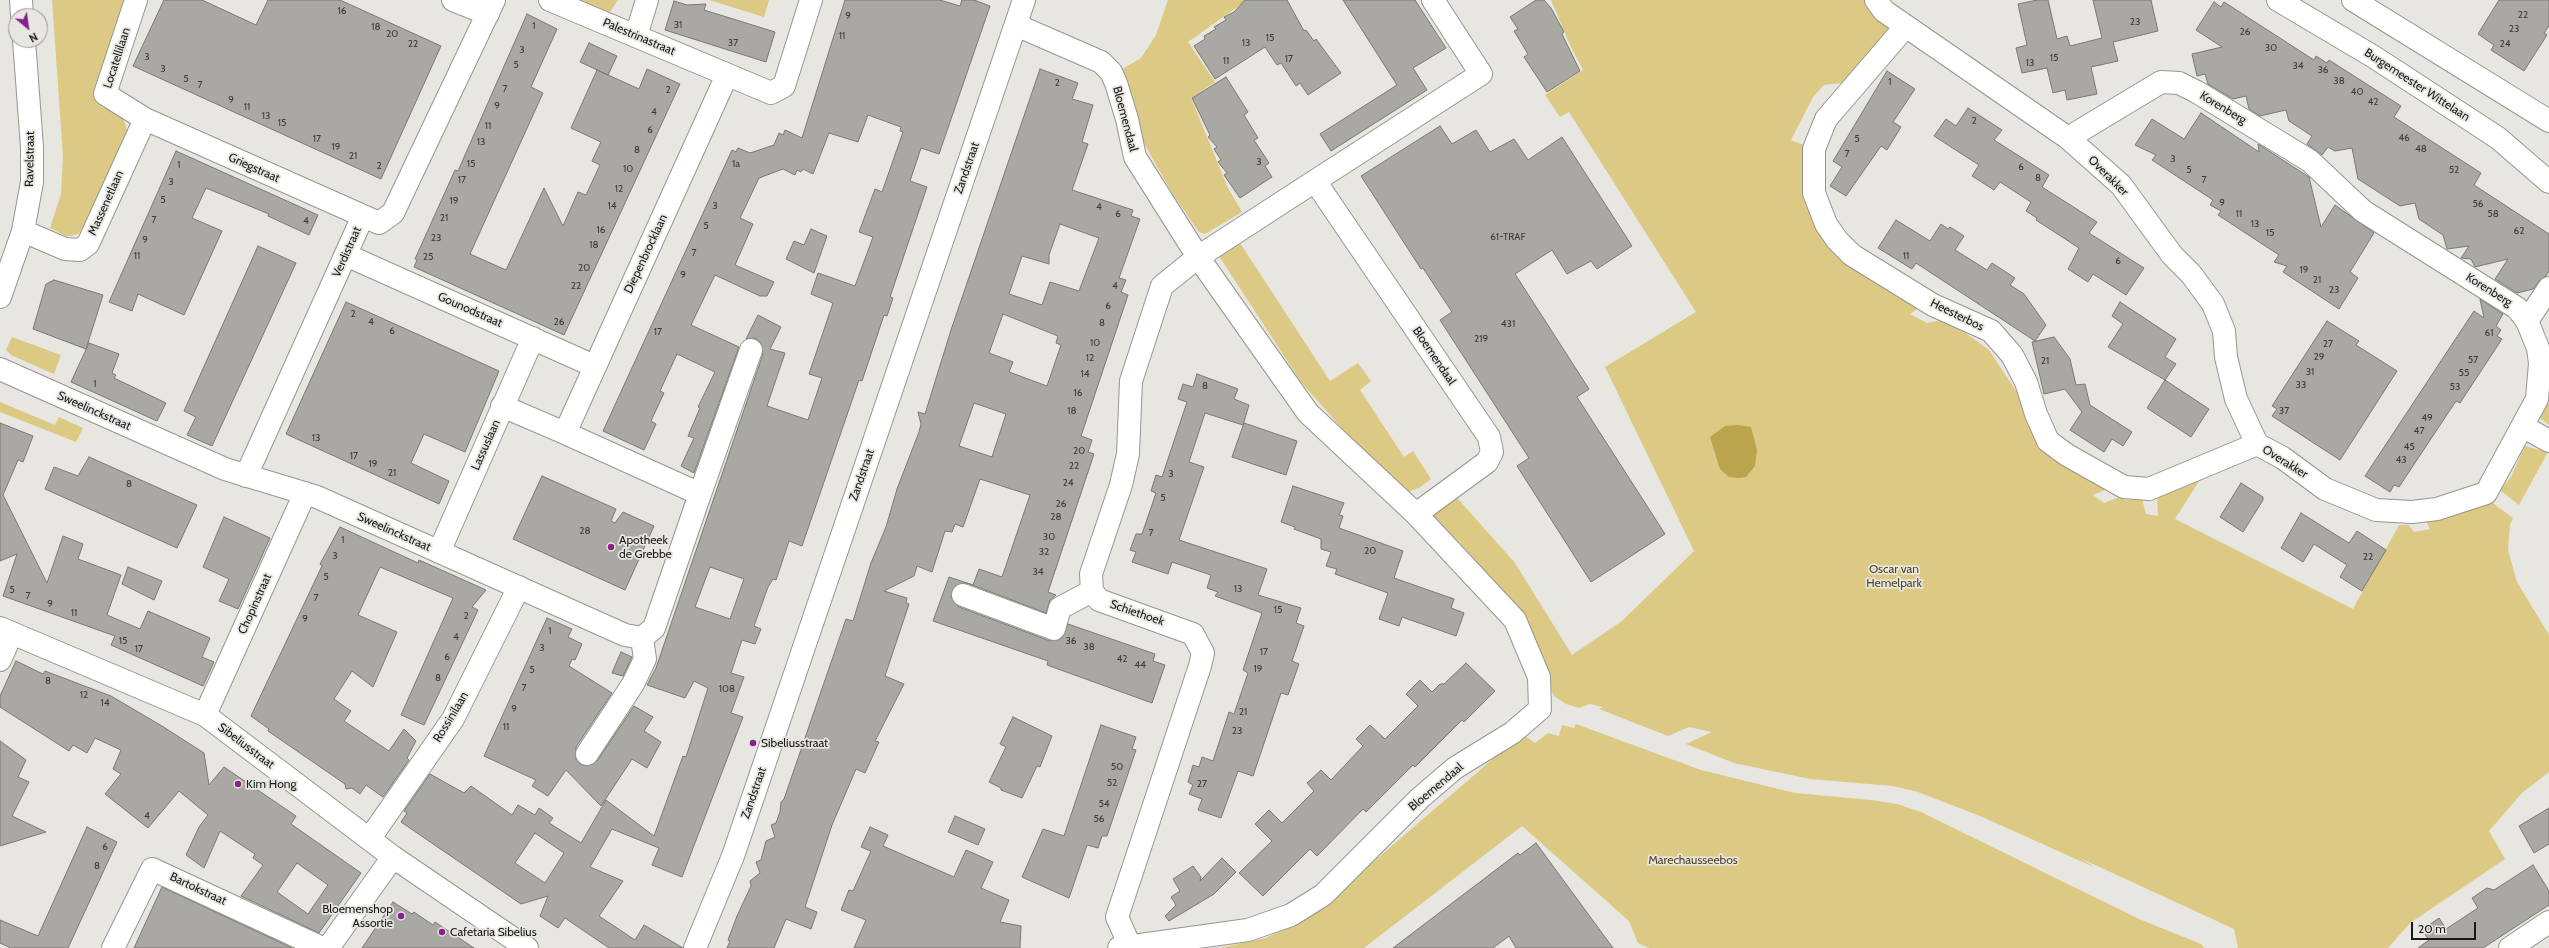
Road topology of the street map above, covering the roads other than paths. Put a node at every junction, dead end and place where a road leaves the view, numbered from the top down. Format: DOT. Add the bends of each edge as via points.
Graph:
graph roads {
  1 [pos="136,0"];
  2 [pos="453,0"];
  3 [pos="550,0"];
  4 [pos="647,0"];
  5 [pos="811,0"];
  6 [pos="1024,0"];
  7 [pos="1433,0"];
  8 [pos="1876,0"];
  9 [pos="2278,0"];
  10 [pos="2353,0"];
  11 [pos="491,7"];
  12 [pos="1016,25"];
  13 [pos="1906,26"];
  14 [pos="636,36"];
  15 [pos="25,48"];
  16 [pos="727,75"];
  17 [pos="145,119"];
  18 [pos="2549,121"];
  19 [pos="2068,138"];
  20 [pos="1315,180"];
  21 [pos="2549,182"];
  22 [pos="363,216"];
  23 [pos="23,231"];
  24 [pos="346,255"];
  25 [pos="1198,257"];
  26 [pos="2549,288"];
  27 [pos="0,298"];
  28 [pos="2527,321"];
  29 [pos="533,338"];
  30 [pos="751,350"];
  31 [pos="594,366"];
  32 [pos="0,369"];
  33 [pos="502,406"];
  34 [pos="2524,427"];
  35 [pos="565,433"];
  36 [pos="2549,441"];
  37 [pos="2257,444"];
  38 [pos="246,476"];
  39 [pos="305,493"];
  40 [pos="700,494"];
  41 [pos="1416,514"];
  42 [pos="439,552"];
  43 [pos="519,587"];
  44 [pos="1092,591"];
  45 [pos="963,595"];
  46 [pos="6,631"];
  47 [pos="642,638"];
  48 [pos="0,660"];
  49 [pos="205,715"];
  50 [pos="587,754"];
  51 [pos="370,838"];
  52 [pos="393,856"];
  53 [pos="2549,922"];
  54 [pos="1125,947"];
  55 [pos="113,948"];
  56 [pos="322,948"];
  57 [pos="328,948"];
  58 [pos="527,948"];
  59 [pos="695,948"];
  60 [pos="2510,948"];
  1 -- 17 [label="street, Locatellilaan" via="105,94"];
  2 -- 11 [label="street"];
  3 -- 14 [label="street, Palestrinastraat"];
  4 -- 14 [label="street"];
  5 -- 16 [label="street, Palestrinastraat" via="784,86 771,93"];
  6 -- 12 [label="street, Zandstraat"];
  7 -- 20 [label="street" via="1481,74"];
  8 -- 13 [label="street" via="1884,11"];
  9 -- 21 [label="street, Burgemeester Wittelaan" via="2374,57 2498,138"];
  10 -- 18 [label="street"];
  11 -- 22 [label="street, Verdistraat" via="393,213 379,223"];
  12 -- 25 [label="street, Bloemendaal" via="1101,62 1111,72 1125,112 1135,157"];
  12 -- 59 [label="street, Zandstraat" via="733,856"];
  13 -- 19 [label="street"];
  13 -- 37 [label="street, Heesterbos" via="1826,119 1816,142 1812,170 1814,193 1826,224 1837,240 1852,255 1933,305 1991,332 2012,355 2019,368 2048,441 2067,455 2124,487 2149,489"];
  14 -- 16 [label="street, Palestrinastraat"];
  15 -- 23 [label="street, Ravelstraat" via="32,182"];
  16 -- 31 [label="street, Diepenbrocklaan"];
  17 -- 22 [label="street, Griegstraat"];
  17 -- 23 [label="street, Massenetlaan" via="88,244 80,250 65,249"];
  19 -- 28 [label="street, Korenberg" via="2161,82 2179,83 2310,161 2363,211 2518,308"];
  19 -- 37 [label="street, Overakker" via="2121,185 2172,255 2191,274 2213,304 2224,332 2226,357 2236,399"];
  20 -- 25 [label="street"];
  20 -- 41 [label="street, Bloemendaal" via="1489,437 1492,452 1487,462"];
  22 -- 24 [label="street, Verdistraat"];
  23 -- 27 [label="street, Ravelstraat"];
  24 -- 29 [label="street, Gounodstraat"];
  24 -- 38 [label="street, Verdistraat"];
  25 -- 41 [label="street, Bloemendaal" via="1308,413"];
  25 -- 44 [label="street" via="1162,286 1131,381 1128,454 1121,485 1090,574"];
  26 -- 28 [label="street"];
  28 -- 34 [label="street, Overakker" via="2538,348 2540,369 2537,399"];
  29 -- 31 [label="street, Gounodstraat"];
  29 -- 33 [label="street, Lassuslaan"];
  30 -- 40 [label="street"];
  31 -- 35 [label="street, Diepenbrocklaan"];
  32 -- 38 [label="street, Sweelinckstraat"];
  33 -- 35 [label="street"];
  33 -- 42 [label="street, Lassuslaan"];
  34 -- 36 [label="street"];
  34 -- 37 [label="street, Overakker" via="2486,493 2437,509 2412,512 2376,510 2325,489 2283,458"];
  35 -- 40 [label="street"];
  38 -- 39 [label="street, Sweelinckstraat"];
  39 -- 42 [label="street, Sweelinckstraat"];
  39 -- 49 [label="street, Chopinstraat"];
  40 -- 47 [label="street" via="654,628"];
  41 -- 54 [label="street, Bloemendaal" via="1516,620 1539,677 1540,708 1512,734 1455,768 1420,798 1323,895 1291,915 1248,930"];
  42 -- 43 [label="street, Sweelinckstraat"];
  43 -- 47 [label="street, Sweelinckstraat" via="625,635"];
  43 -- 51 [label="street, Rossinilaan" via="453,719"];
  44 -- 45 [label="street" via="1060,608 1054,628"];
  44 -- 54 [label="street, Schiethoek" via="1099,600 1193,634 1202,653 1200,666 1117,917"];
  46 -- 48 [label="street"];
  46 -- 49 [label="street, Sibeliusstraat"];
  47 -- 50 [label="street" via="645,659 633,684"];
  49 -- 51 [label="street, Sibeliusstraat"];
  51 -- 52 [label="street, Sibeliusstraat"];
  52 -- 57 [label="street"];
  52 -- 58 [label="street, Sibeliusstraat"];
  53 -- 60 [label="street"];
  55 -- 56 [label="street, Bartokstraat" via="152,869"];
}
